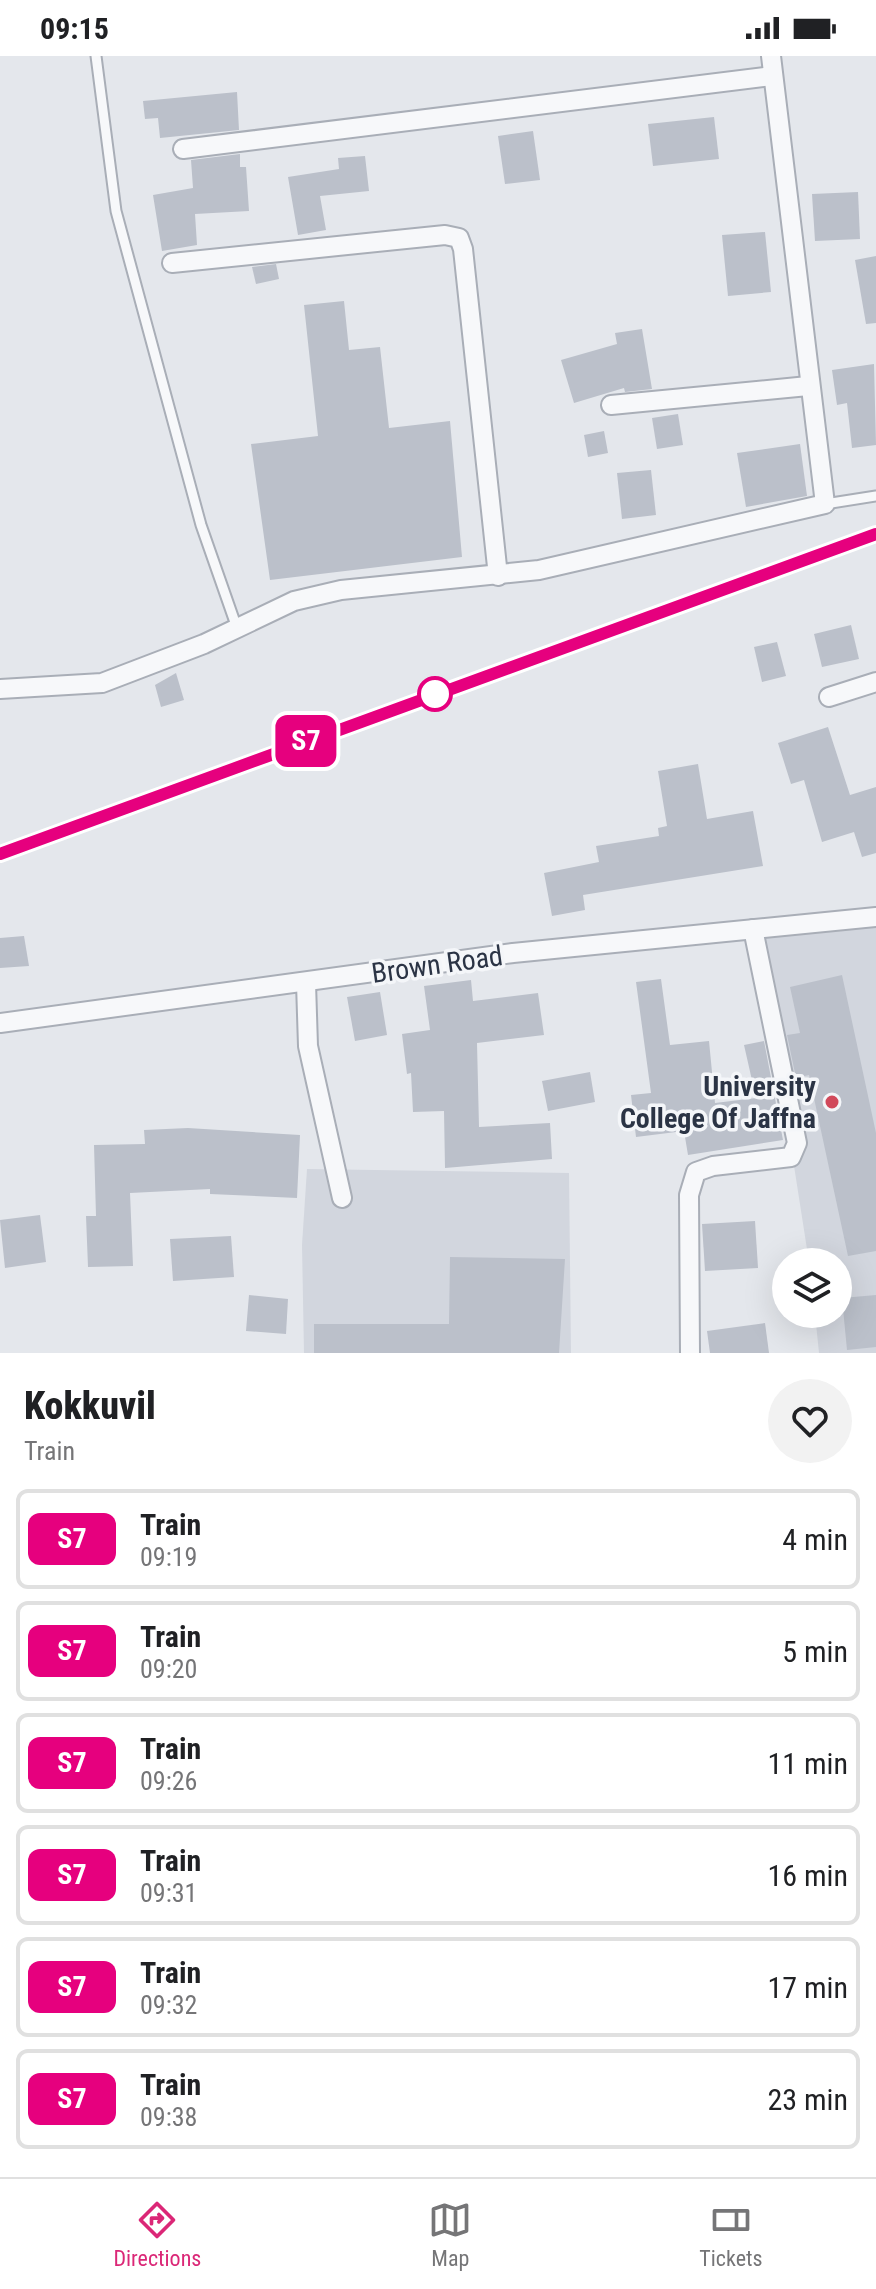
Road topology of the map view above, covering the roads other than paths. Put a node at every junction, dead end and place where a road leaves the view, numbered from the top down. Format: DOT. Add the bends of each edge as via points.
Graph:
graph roads {
  1 [pos="96,56"];
  2 [pos="771,56"];
  3 [pos="772,76"];
  4 [pos="183,149"];
  5 [pos="172,263"];
  6 [pos="808,386"];
  7 [pos="611,405"];
  8 [pos="876,496"];
  9 [pos="825,504"];
  10 [pos="498,576"];
  11 [pos="237,628"];
  12 [pos="876,682"];
  13 [pos="0,689"];
  14 [pos="829,697"];
  15 [pos="876,917"];
  16 [pos="753,929"];
  17 [pos="306,983"];
  18 [pos="0,1023"];
  19 [pos="342,1198"];
  20 [pos="690,1353"];
  1 -- 11 [label="lane" via="116,211 201,525"];
  2 -- 3 [label="street"];
  3 -- 4 [label="street"];
  3 -- 6 [label="street"];
  5 -- 10 [label="street" via="445,235 459,238"];
  6 -- 7 [label="street"];
  6 -- 9 [label="street"];
  8 -- 9 [label="lane"];
  9 -- 10 [label="street"];
  10 -- 11 [label="street" via="341,590 294,601"];
  11 -- 13 [label="street" via="102,683"];
  12 -- 14 [label="street"];
  15 -- 16 [label="street, Brown Road"];
  16 -- 17 [label="street, Brown Road" via="513,953"];
  16 -- 20 [label="street" via="797,1143 791,1157 696,1172 689,1195"];
  17 -- 18 [label="street, Brown Road"];
  17 -- 19 [label="street" via="308,1046"];
}
